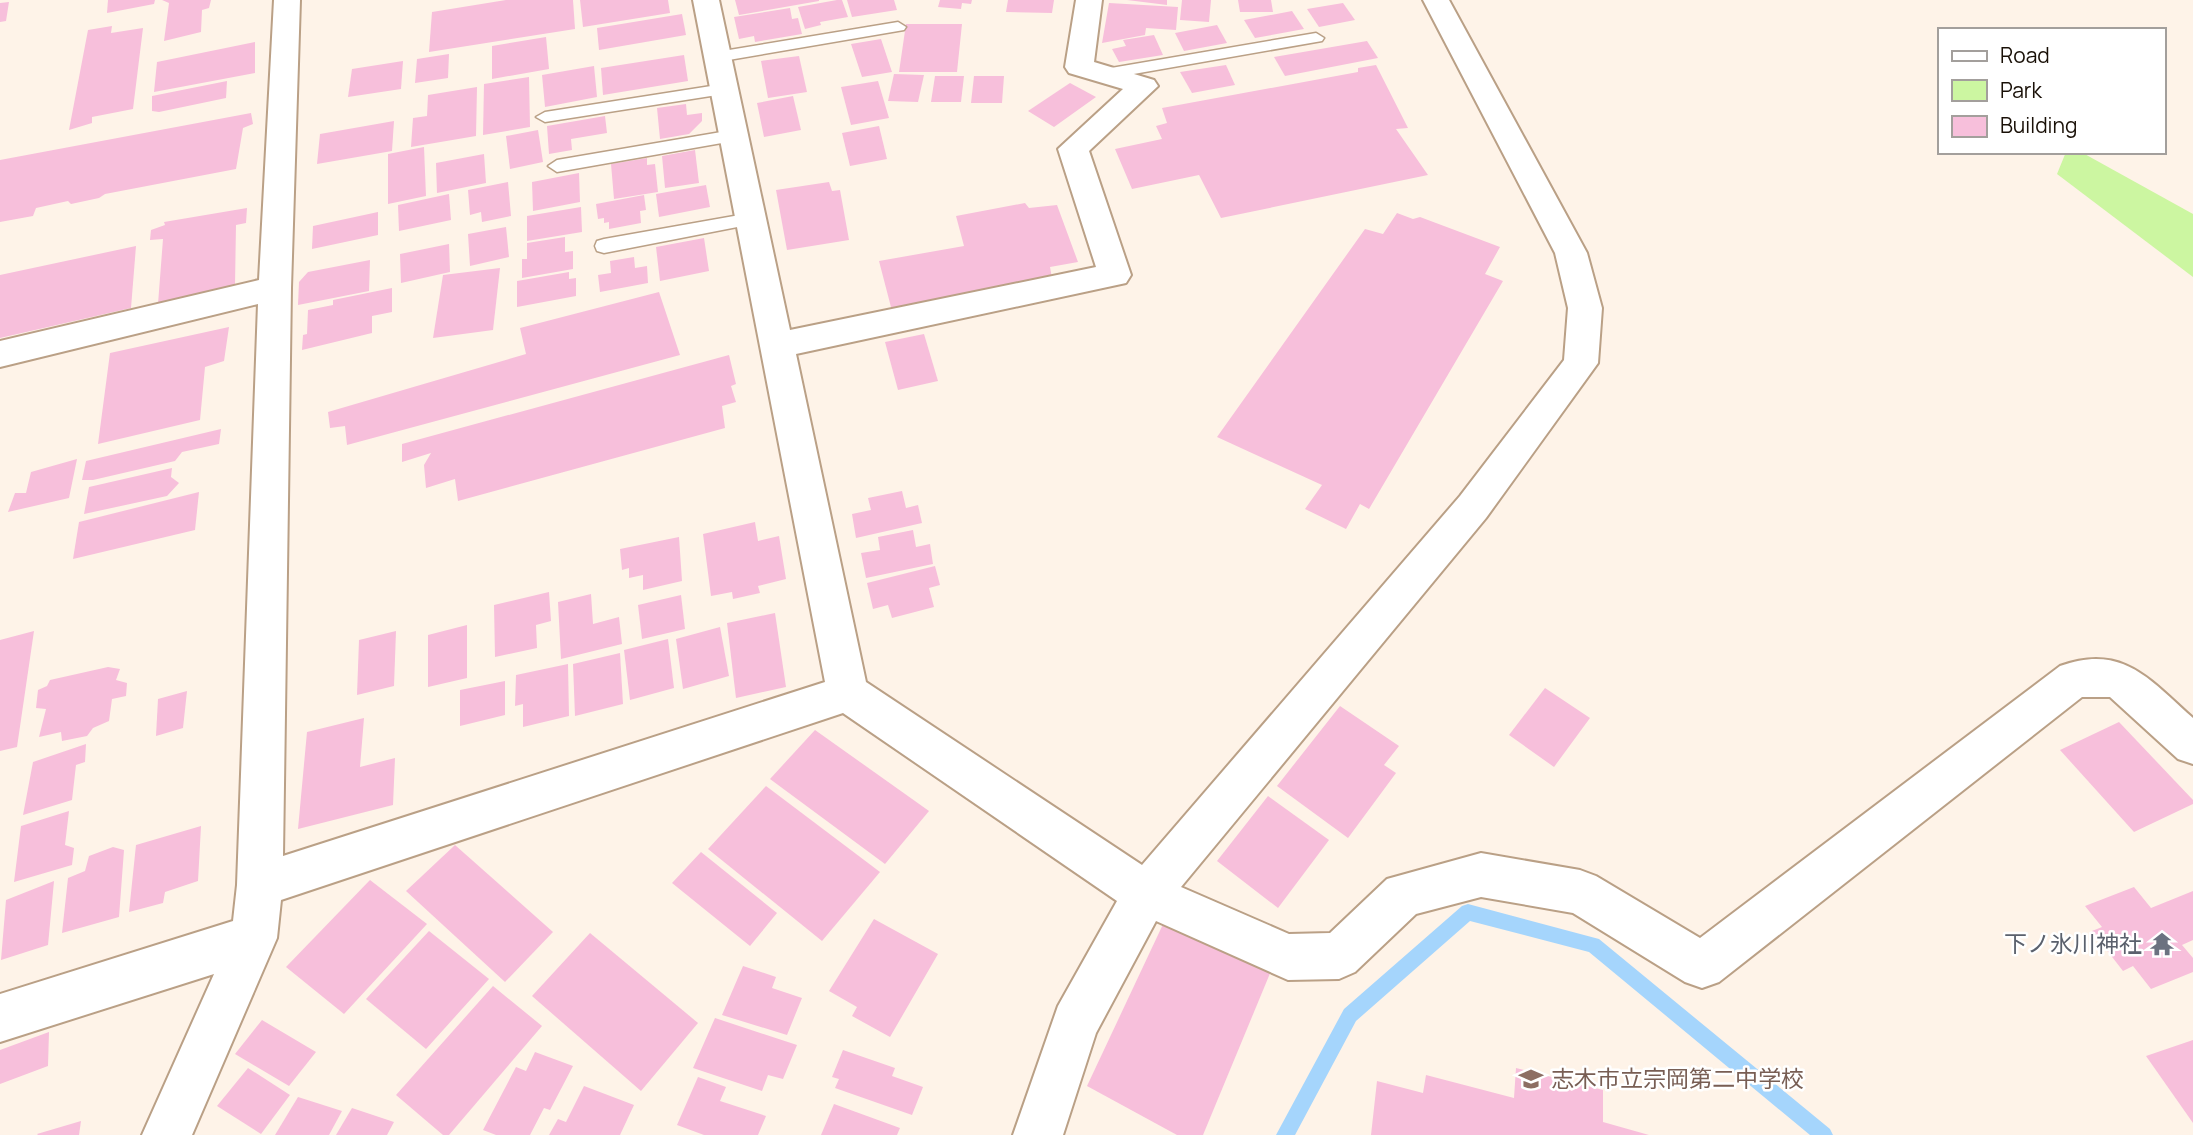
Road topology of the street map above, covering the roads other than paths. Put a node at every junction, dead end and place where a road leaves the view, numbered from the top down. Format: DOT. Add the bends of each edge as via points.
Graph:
graph roads {
  1 [pos="287,0"];
  2 [pos="706,0"];
  3 [pos="1089,0"];
  4 [pos="1436,0"];
  5 [pos="898,27"];
  6 [pos="1315,38"];
  7 [pos="717,57"];
  8 [pos="1105,75"];
  9 [pos="724,89"];
  10 [pos="545,117"];
  11 [pos="733,136"];
  12 [pos="557,166"];
  13 [pos="751,219"];
  14 [pos="604,246"];
  15 [pos="275,288"];
  16 [pos="777,345"];
  17 [pos="0,354"];
  18 [pos="848,693"];
  19 [pos="2193,745"];
  20 [pos="260,885"];
  21 [pos="1146,894"];
  22 [pos="254,938"];
  23 [pos="0,1018"];
  24 [pos="167,1135"];
  25 [pos="1038,1135"];
  1 -- 15 [label="street"];
  2 -- 7 [label="street"];
  3 -- 8 [label="street" via="1079,67"];
  4 -- 21 [label="street" via="1571,253 1585,308 1581,363 1473,507"];
  5 -- 7 [label="lane"];
  6 -- 8 [label="lane"];
  7 -- 9 [label="street"];
  8 -- 16 [label="street" via="1144,86 1073,149 1115,275"];
  9 -- 10 [label="lane"];
  9 -- 11 [label="street"];
  11 -- 12 [label="lane"];
  11 -- 13 [label="street"];
  13 -- 14 [label="lane"];
  13 -- 16 [label="street"];
  15 -- 17 [label="street"];
  15 -- 20 [label="street"];
  16 -- 18 [label="street"];
  18 -- 20 [label="street"];
  18 -- 21 [label="street"];
  19 -- 21 [label="street" via="2119,679 2074,679 1702,965 1580,892 1481,875 1403,895 1339,956 1288,957"];
  20 -- 22 [label="street"];
  21 -- 25 [label="street" via="1075,1023"];
  22 -- 23 [label="street"];
  22 -- 24 [label="street"];
}
